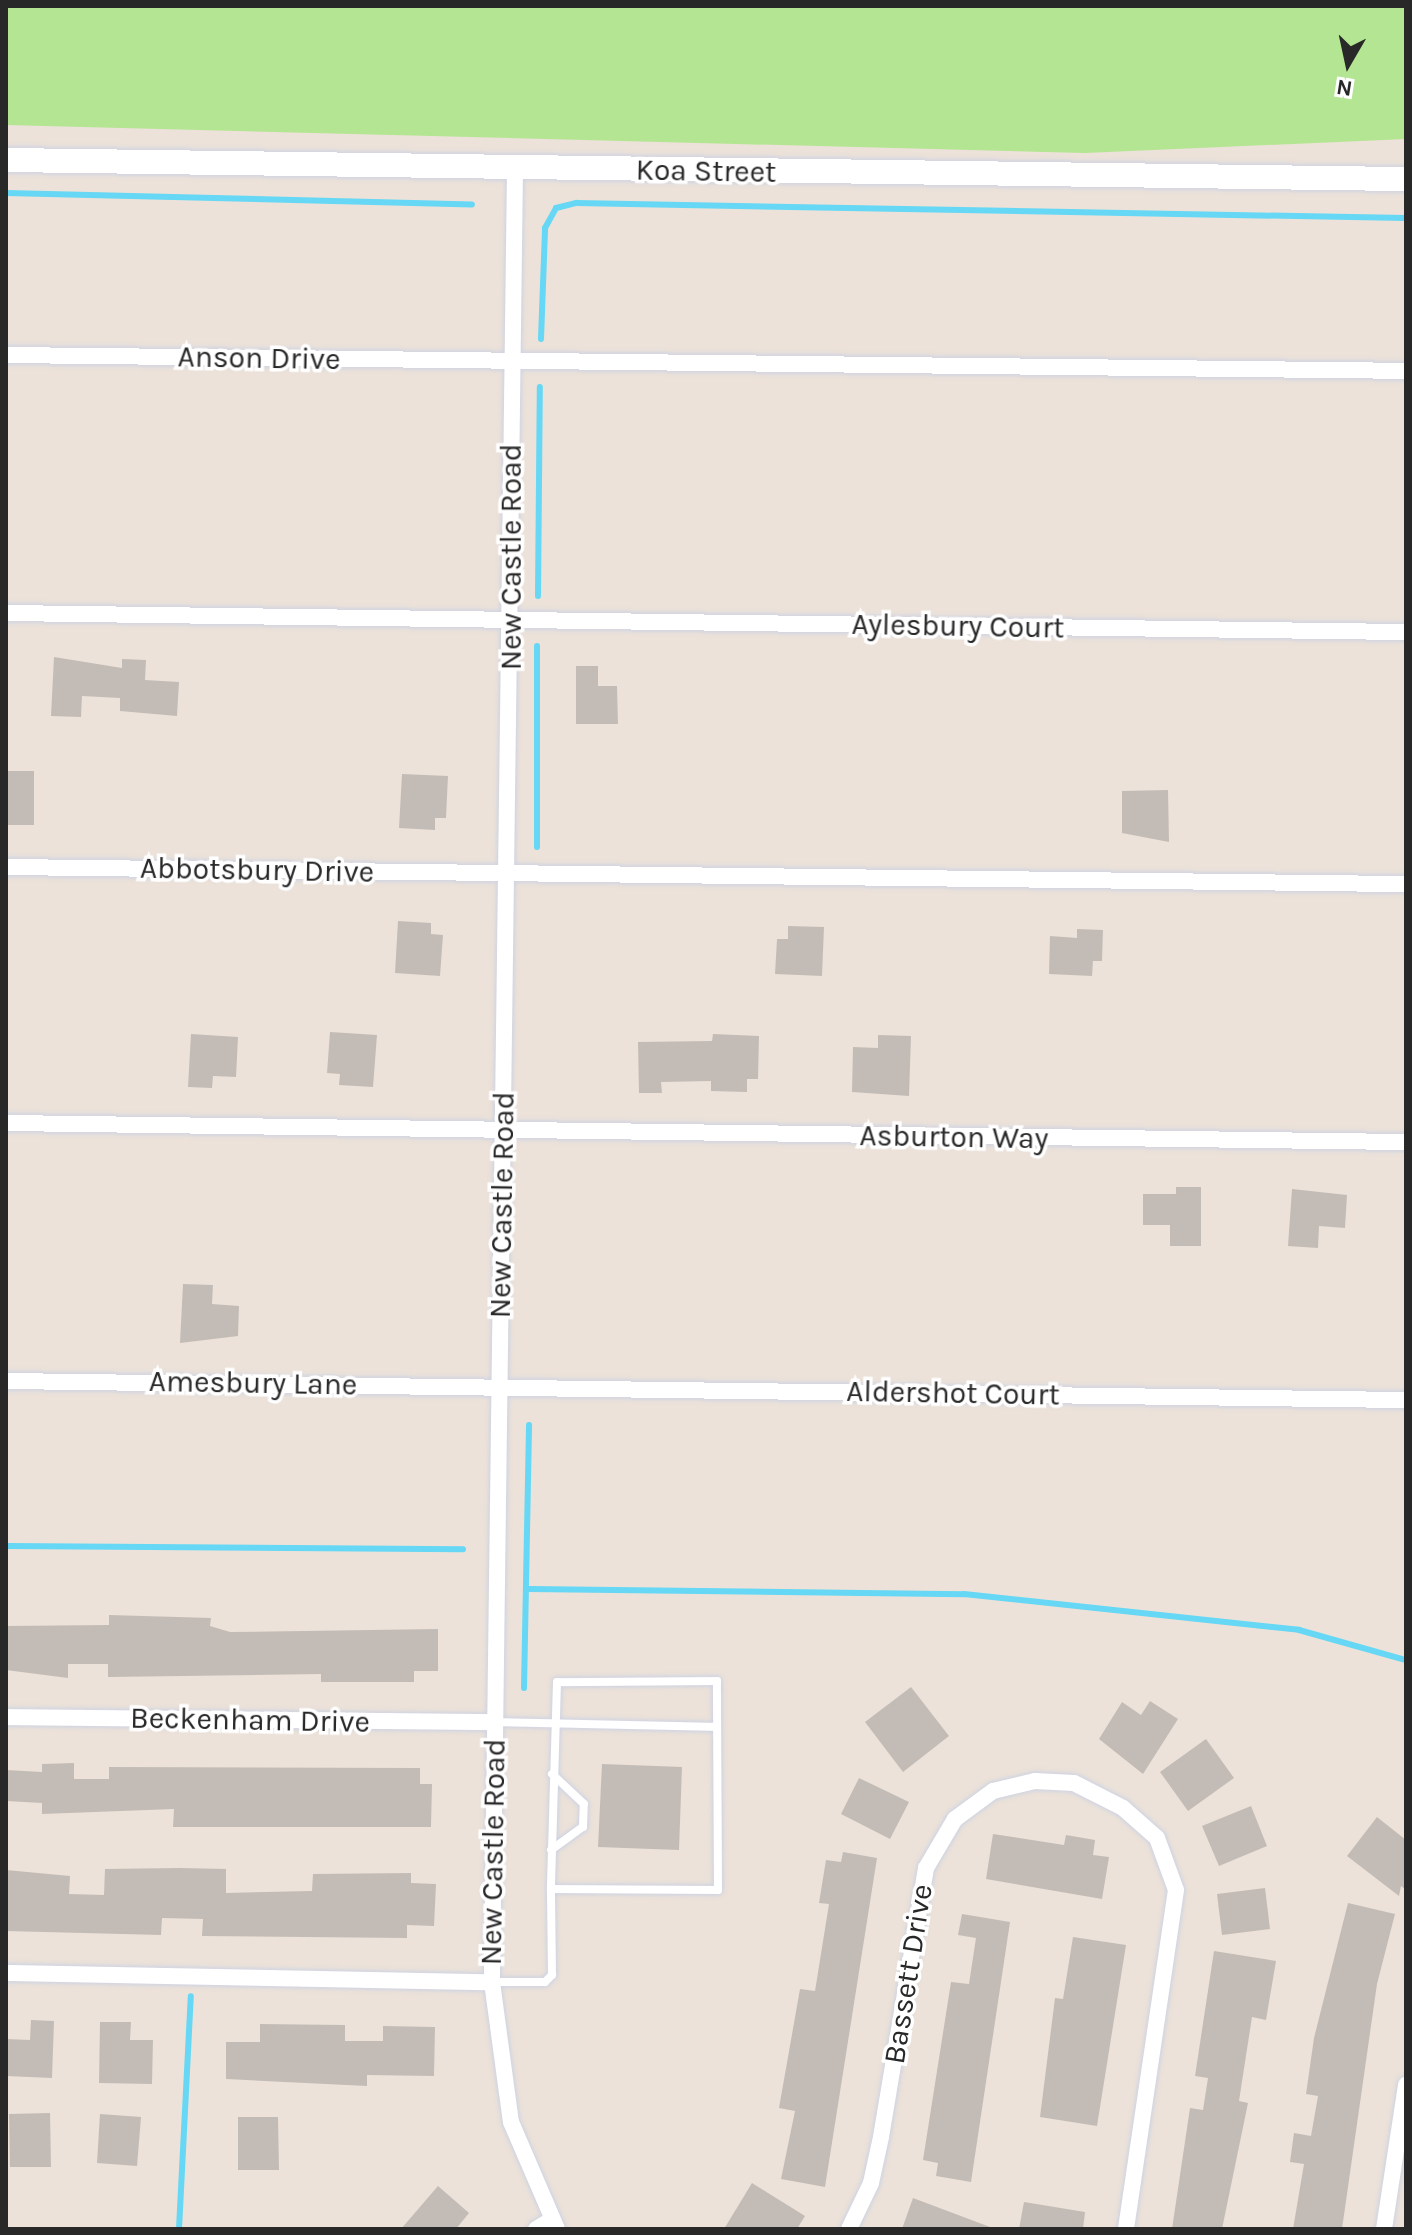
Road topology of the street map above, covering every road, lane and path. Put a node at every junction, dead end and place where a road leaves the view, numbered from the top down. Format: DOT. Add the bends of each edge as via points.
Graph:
graph roads {
  1 [pos="6,160"];
  2 [pos="515,169"];
  3 [pos="1406,179"];
  4 [pos="6,355"];
  5 [pos="512,362"];
  6 [pos="1406,371"];
  7 [pos="6,613"];
  8 [pos="510,619"];
  9 [pos="1406,632"];
  10 [pos="6,867"];
  11 [pos="507,875"];
  12 [pos="1406,884"];
  13 [pos="6,1123"];
  14 [pos="502,1132"];
  15 [pos="1406,1142"];
  16 [pos="6,1381"];
  17 [pos="500,1387"];
  18 [pos="1406,1400"];
  19 [pos="6,1717"];
  20 [pos="495,1722"];
  21 [pos="553,1723"];
  22 [pos="717,1727"];
  23 [pos="552,1774"];
  24 [pos="551,1850"];
  25 [pos="551,1889"];
  26 [pos="6,1973"];
  27 [pos="492,1982"];
  28 [pos="1406,2085"];
  29 [pos="554,2224"];
  30 [pos="536,2229"];
  31 [pos="849,2229"];
  32 [pos="1126,2229"];
  33 [pos="1384,2229"];
  1 -- 2 [label="main road, Koa Street"];
  2 -- 3 [label="main road, Koa Street"];
  2 -- 5 [label="street, New Castle Road"];
  4 -- 5 [label="street, Anson Drive"];
  5 -- 6 [label="street"];
  5 -- 8 [label="street, New Castle Road"];
  7 -- 8 [label="street"];
  8 -- 9 [label="street, Aylesbury Court"];
  8 -- 11 [label="street, New Castle Road"];
  10 -- 11 [label="street, Abbotsbury Drive"];
  11 -- 12 [label="street"];
  11 -- 14 [label="street, New Castle Road"];
  13 -- 14 [label="street"];
  14 -- 15 [label="street, Asburton Way"];
  14 -- 17 [label="street, New Castle Road"];
  16 -- 17 [label="street, Amesbury Lane"];
  17 -- 18 [label="street, Aldershot Court"];
  17 -- 20 [label="street, New Castle Road"];
  19 -- 20 [label="street, Beckenham Drive"];
  20 -- 21 [label="lane"];
  20 -- 27 [label="street, New Castle Road"];
  21 -- 22 [label="lane"];
  21 -- 22 [label="lane" via="557,1682 717,1681"];
  21 -- 23 [label="lane"];
  22 -- 25 [label="lane" via="718,1890"];
  23 -- 24 [label="lane"];
  23 -- 24 [label="lane" via="584,1804 583,1827"];
  24 -- 25 [label="lane"];
  25 -- 27 [label="lane" via="552,1975 545,1982"];
  26 -- 27 [label="street"];
  27 -- 29 [label="street, New Castle Road" via="511,2122"];
  28 -- 33 [label="street"];
  29 -- 30 [label="street"];
  31 -- 32 [label="street, Bassett Drive" via="871,2183 881,2137 926,1868 955,1819 993,1791 1035,1781 1074,1783 1123,1808 1157,1838 1176,1890"];
}
